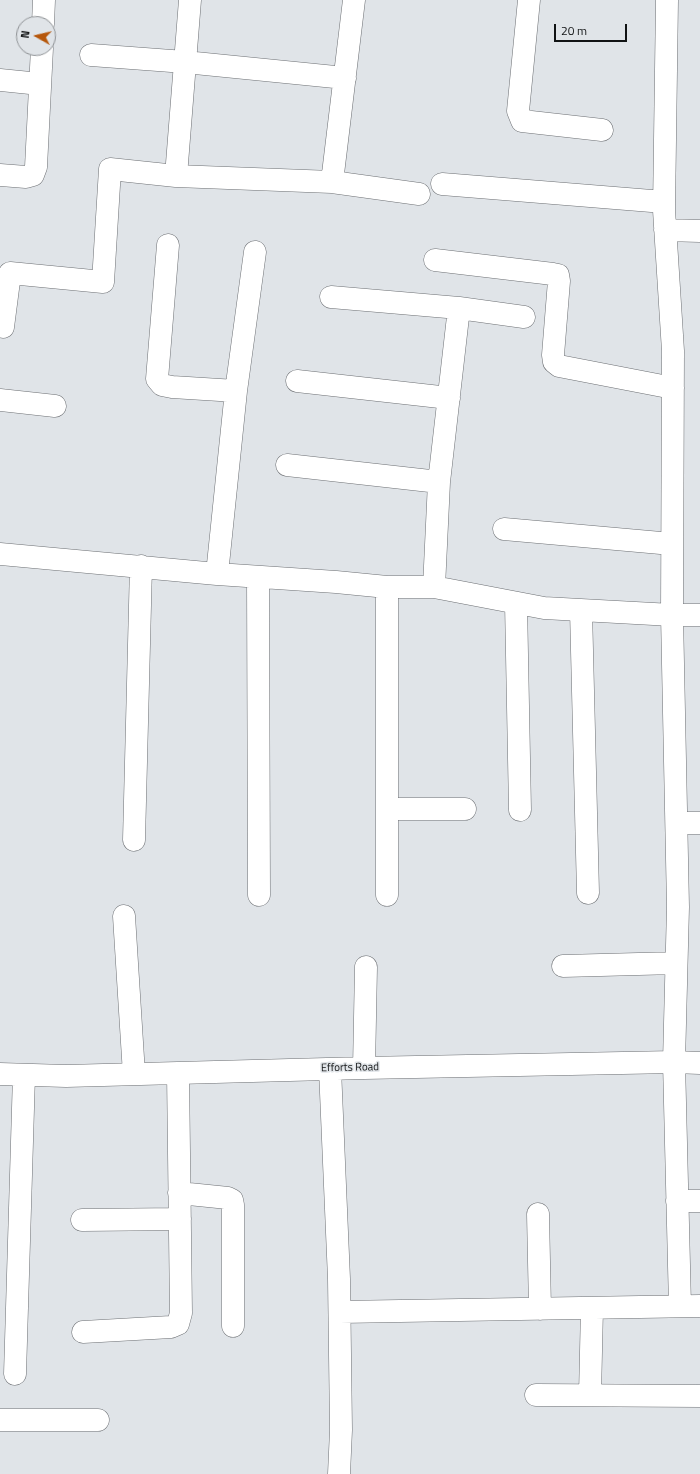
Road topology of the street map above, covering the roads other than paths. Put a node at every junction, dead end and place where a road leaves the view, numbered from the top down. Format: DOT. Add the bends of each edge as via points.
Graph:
graph roads {
  1 [pos="44,0"];
  2 [pos="190,0"];
  3 [pos="354,0"];
  4 [pos="529,0"];
  5 [pos="667,0"];
  6 [pos="43,16"];
  7 [pos="91,55"];
  8 [pos="42,56"];
  9 [pos="185,62"];
  10 [pos="345,78"];
  11 [pos="0,80"];
  12 [pos="40,84"];
  13 [pos="602,130"];
  14 [pos="0,175"];
  15 [pos="176,176"];
  16 [pos="332,182"];
  17 [pos="442,184"];
  18 [pos="419,194"];
  19 [pos="664,202"];
  20 [pos="665,230"];
  21 [pos="700,231"];
  22 [pos="168,245"];
  23 [pos="254,252"];
  24 [pos="435,260"];
  25 [pos="331,297"];
  26 [pos="459,308"];
  27 [pos="524,317"];
  28 [pos="0,326"];
  29 [pos="297,381"];
  30 [pos="673,388"];
  31 [pos="236,391"];
  32 [pos="449,398"];
  33 [pos="0,400"];
  34 [pos="55,406"];
  35 [pos="287,466"];
  36 [pos="439,482"];
  37 [pos="504,529"];
  38 [pos="672,544"];
  39 [pos="0,554"];
  40 [pos="141,566"];
  41 [pos="217,574"];
  42 [pos="258,577"];
  43 [pos="387,587"];
  44 [pos="434,587"];
  45 [pos="516,603"];
  46 [pos="581,610"];
  47 [pos="700,614"];
  48 [pos="672,615"];
  49 [pos="387,809"];
  50 [pos="465,809"];
  51 [pos="520,810"];
  52 [pos="677,823"];
  53 [pos="700,823"];
  54 [pos="134,840"];
  55 [pos="588,893"];
  56 [pos="259,894"];
  57 [pos="387,895"];
  58 [pos="124,916"];
  59 [pos="676,963"];
  60 [pos="564,966"];
  61 [pos="366,967"];
  62 [pos="674,1062"];
  63 [pos="700,1063"];
  64 [pos="364,1068"];
  65 [pos="330,1069"];
  66 [pos="178,1073"];
  67 [pos="0,1074"];
  68 [pos="134,1074"];
  69 [pos="24,1075"];
  70 [pos="180,1193"];
  71 [pos="677,1201"];
  72 [pos="700,1201"];
  73 [pos="538,1214"];
  74 [pos="82,1220"];
  75 [pos="180,1220"];
  76 [pos="690,1306"];
  77 [pos="540,1308"];
  78 [pos="592,1308"];
  79 [pos="340,1312"];
  80 [pos="233,1326"];
  81 [pos="83,1332"];
  82 [pos="15,1374"];
  83 [pos="536,1395"];
  84 [pos="590,1395"];
  85 [pos="700,1396"];
  86 [pos="0,1420"];
  87 [pos="98,1420"];
  88 [pos="340,1474"];
  1 -- 6 [label="street"];
  2 -- 9 [label="street"];
  3 -- 10 [label="street"];
  4 -- 13 [label="street" via="518,112 522,121"];
  5 -- 19 [label="street"];
  7 -- 9 [label="street"];
  8 -- 12 [label="street"];
  9 -- 10 [label="street"];
  9 -- 15 [label="street"];
  10 -- 16 [label="street"];
  11 -- 12 [label="street"];
  12 -- 14 [label="street" via="36,167 32,175 26,177"];
  15 -- 16 [label="street"];
  15 -- 28 [label="street" via="110,169 103,282 10,273 3,327"];
  16 -- 18 [label="street"];
  17 -- 19 [label="street"];
  19 -- 20 [label="street"];
  20 -- 21 [label="street"];
  20 -- 30 [label="street"];
  22 -- 31 [label="street" via="157,380 162,385 172,387"];
  23 -- 31 [label="street"];
  24 -- 30 [label="street" via="558,276 554,362 559,366"];
  25 -- 26 [label="street"];
  26 -- 27 [label="street"];
  26 -- 32 [label="street"];
  29 -- 32 [label="street"];
  30 -- 38 [label="street"];
  31 -- 41 [label="street"];
  32 -- 36 [label="street"];
  33 -- 34 [label="street"];
  35 -- 36 [label="street"];
  36 -- 44 [label="street"];
  37 -- 38 [label="street"];
  38 -- 48 [label="street"];
  39 -- 40 [label="street"];
  40 -- 41 [label="street"];
  40 -- 54 [label="street"];
  41 -- 42 [label="street"];
  42 -- 43 [label="street"];
  42 -- 56 [label="street"];
  43 -- 44 [label="street"];
  43 -- 49 [label="street"];
  44 -- 45 [label="street"];
  45 -- 46 [label="street"];
  45 -- 51 [label="street"];
  46 -- 48 [label="street"];
  46 -- 55 [label="street"];
  47 -- 48 [label="street"];
  48 -- 52 [label="street"];
  49 -- 50 [label="street"];
  49 -- 57 [label="street"];
  52 -- 53 [label="street"];
  52 -- 59 [label="street"];
  58 -- 68 [label="street"];
  59 -- 60 [label="street"];
  59 -- 62 [label="street"];
  61 -- 64 [label="street"];
  62 -- 63 [label="street, Efforts Road"];
  62 -- 64 [label="street, Efforts Road"];
  62 -- 71 [label="street"];
  64 -- 65 [label="street, Efforts Road"];
  65 -- 66 [label="street, Efforts Road"];
  65 -- 79 [label="street"];
  66 -- 68 [label="street, Efforts Road"];
  66 -- 70 [label="street"];
  67 -- 69 [label="street, Efforts Road"];
  68 -- 69 [label="street, Efforts Road"];
  69 -- 82 [label="street"];
  70 -- 75 [label="street"];
  70 -- 80 [label="street" via="232,1200"];
  71 -- 72 [label="street"];
  71 -- 76 [label="street"];
  73 -- 77 [label="street"];
  74 -- 75 [label="street"];
  75 -- 81 [label="street" via="181,1313 178,1324 172,1328"];
  76 -- 78 [label="street"];
  77 -- 78 [label="street"];
  77 -- 79 [label="street"];
  78 -- 84 [label="street"];
  79 -- 88 [label="street"];
  83 -- 84 [label="street"];
  84 -- 85 [label="street"];
  86 -- 87 [label="street"];
}
